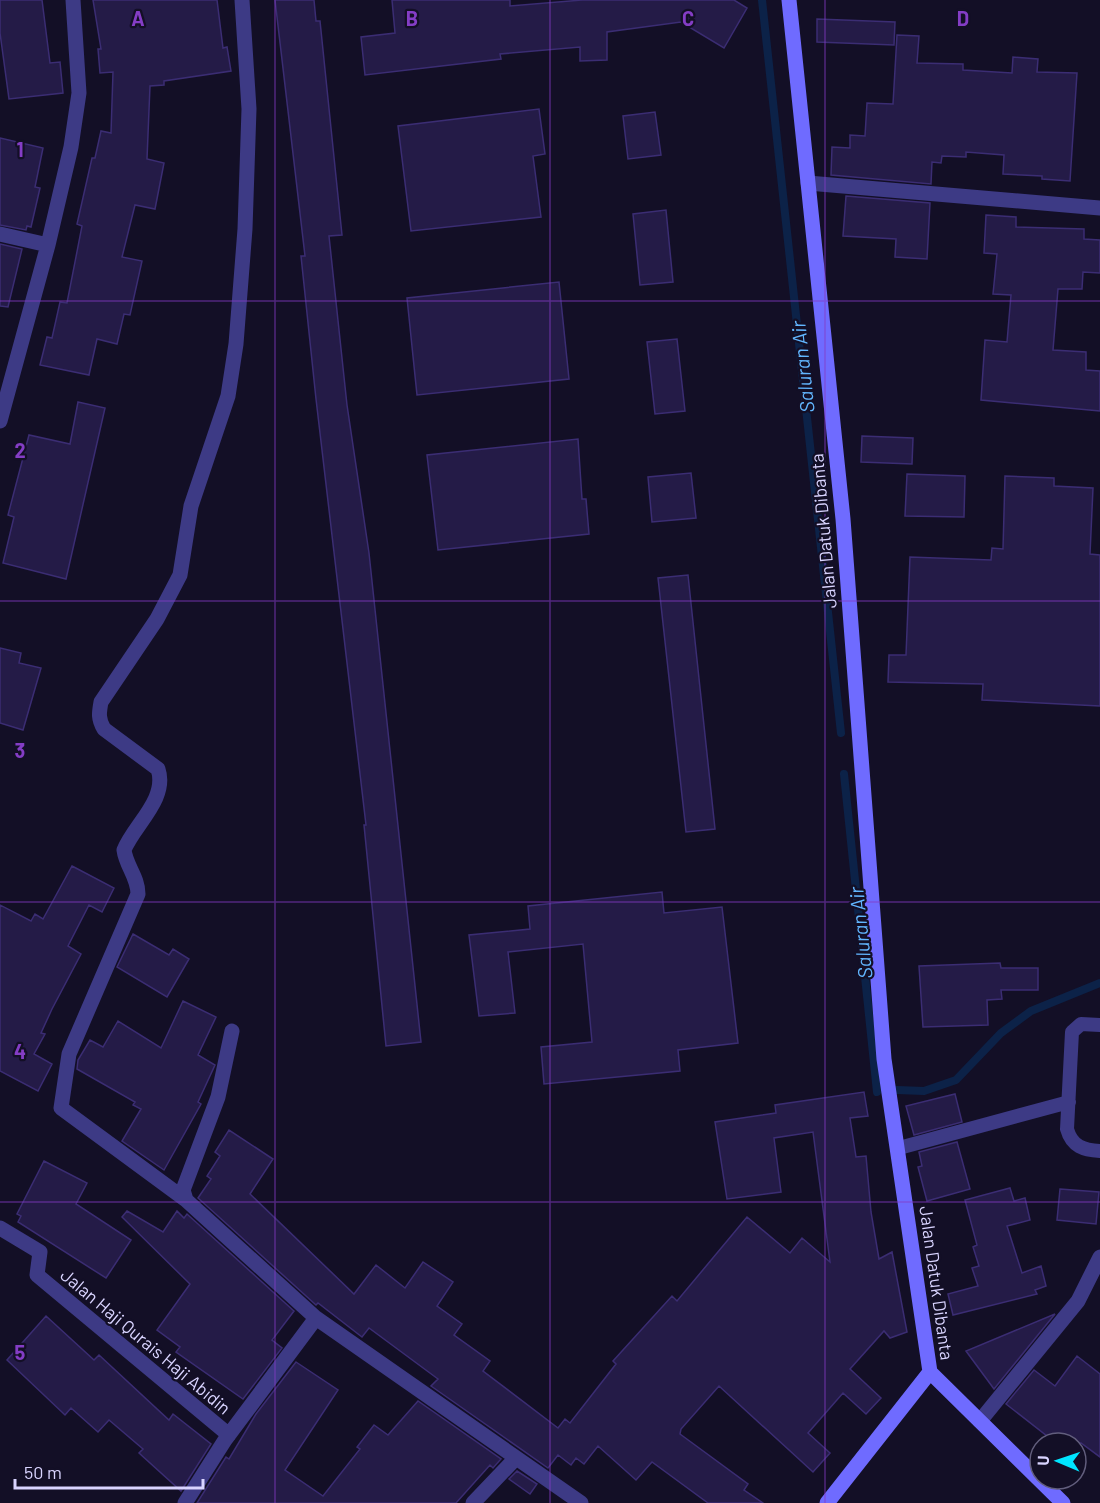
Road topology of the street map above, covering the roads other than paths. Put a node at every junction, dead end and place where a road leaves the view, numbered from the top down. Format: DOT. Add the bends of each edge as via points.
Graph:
graph roads {
  1 [pos="73,0"];
  2 [pos="242,0"];
  3 [pos="789,0"];
  4 [pos="808,183"];
  5 [pos="1100,208"];
  6 [pos="0,234"];
  7 [pos="48,245"];
  8 [pos="0,421"];
  9 [pos="1100,1025"];
  10 [pos="232,1031"];
  11 [pos="1069,1102"];
  12 [pos="899,1148"];
  13 [pos="1100,1151"];
  14 [pos="186,1200"];
  15 [pos="0,1228"];
  16 [pos="1100,1257"];
  17 [pos="316,1318"];
  18 [pos="930,1372"];
  19 [pos="980,1421"];
  20 [pos="229,1435"];
  21 [pos="514,1459"];
  22 [pos="185,1503"];
  23 [pos="473,1503"];
  24 [pos="581,1503"];
  25 [pos="826,1503"];
  26 [pos="1064,1503"];
  1 -- 7 [label="street" via="79,93"];
  2 -- 14 [label="street" via="249,109 245,229 228,396 191,506 180,575 157,619 101,702 99,722 158,769 160,787 124,850 138,894 69,1054 61,1108"];
  3 -- 4 [label="main road, Jalan Datuk Dibanta"];
  4 -- 5 [label="street"];
  4 -- 12 [label="main road, Jalan Datuk Dibanta" via="843,519 884,1059"];
  6 -- 7 [label="street"];
  7 -- 8 [label="street"];
  9 -- 11 [label="lane" via="1081,1024 1072,1032"];
  10 -- 14 [label="street" via="218,1097 183,1190"];
  11 -- 12 [label="lane"];
  11 -- 13 [label="lane" via="1069,1136 1081,1148"];
  12 -- 18 [label="main road, Jalan Datuk Dibanta"];
  14 -- 17 [label="street"];
  15 -- 20 [label="street, Jalan Haji Qurais Haji Abidin" via="40,1252 37,1275"];
  16 -- 19 [label="street" via="1078,1301"];
  17 -- 20 [label="street"];
  17 -- 21 [label="street"];
  18 -- 19 [label="main road, Jalan Datuk Dibanta"];
  18 -- 25 [label="main road"];
  19 -- 26 [label="main road, Jalan Datuk Dibanta"];
  20 -- 22 [label="street"];
  21 -- 23 [label="street"];
  21 -- 24 [label="street"];
}
